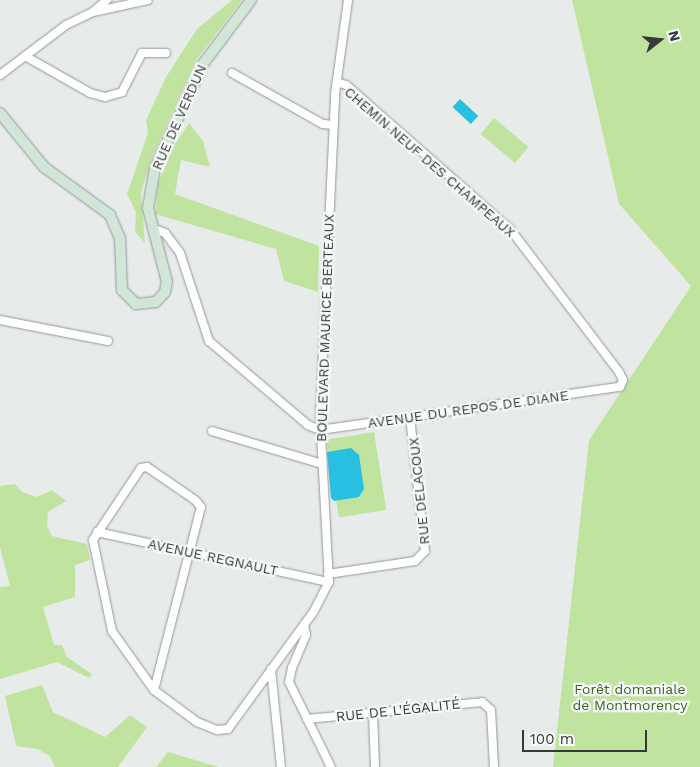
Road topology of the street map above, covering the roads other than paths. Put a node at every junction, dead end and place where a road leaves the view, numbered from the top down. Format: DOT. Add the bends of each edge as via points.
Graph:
graph roads {
  1 [pos="107,0"];
  2 [pos="148,0"];
  3 [pos="251,0"];
  4 [pos="348,0"];
  5 [pos="92,12"];
  6 [pos="166,54"];
  7 [pos="25,56"];
  8 [pos="232,73"];
  9 [pos="0,75"];
  10 [pos="336,82"];
  11 [pos="0,113"];
  12 [pos="334,125"];
  13 [pos="152,228"];
  14 [pos="0,320"];
  15 [pos="108,341"];
  16 [pos="617,388"];
  17 [pos="410,418"];
  18 [pos="320,430"];
  19 [pos="212,431"];
  20 [pos="322,464"];
  21 [pos="97,532"];
  22 [pos="190,552"];
  23 [pos="328,574"];
  24 [pos="329,582"];
  25 [pos="304,626"];
  26 [pos="271,669"];
  27 [pos="154,690"];
  28 [pos="373,713"];
  29 [pos="307,719"];
  30 [pos="281,767"];
  31 [pos="331,767"];
  32 [pos="375,767"];
  33 [pos="494,767"];
  1 -- 5 [label="street"];
  2 -- 5 [label="street"];
  3 -- 13 [label="main road, RUE DE VERDUN" via="207,57 163,149 150,189 148,208"];
  4 -- 10 [label="street, BOULEVARD MAURICE BERTEAUX"];
  5 -- 7 [label="street" via="66,25"];
  6 -- 7 [label="street" via="142,54 122,92 105,97 90,93"];
  7 -- 9 [label="street"];
  8 -- 12 [label="street" via="323,124"];
  10 -- 12 [label="street, BOULEVARD MAURICE BERTEAUX"];
  10 -- 16 [label="street, CHEMIN NEUF DES CHAMPEAUX" via="346,85 510,229 619,372 623,380"];
  11 -- 13 [label="main road, RUE DE VERDUN" via="44,167 110,215 120,238 120,286 128,299 141,305 160,299 167,287"];
  12 -- 18 [label="street, BOULEVARD MAURICE BERTEAUX"];
  13 -- 18 [label="street" via="164,233 180,253 209,340 308,425"];
  14 -- 15 [label="street"];
  16 -- 17 [label="street, AVENUE DU REPOS DE DIANE"];
  17 -- 18 [label="street, AVENUE DU REPOS DE DIANE"];
  17 -- 23 [label="street, RUE DELACOUX" via="425,551 415,561"];
  18 -- 20 [label="street, BOULEVARD MAURICE BERTEAUX"];
  19 -- 20 [label="street"];
  20 -- 23 [label="street, BOULEVARD MAURICE BERTEAUX"];
  21 -- 22 [label="street, AVENUE REGNAULT"];
  21 -- 22 [label="street" via="140,468 147,467 199,503"];
  21 -- 27 [label="street" via="93,540 112,632"];
  22 -- 24 [label="street, AVENUE REGNAULT"];
  22 -- 27 [label="street"];
  23 -- 24 [label="street, BOULEVARD MAURICE BERTEAUX"];
  24 -- 25 [label="street"];
  25 -- 26 [label="street"];
  25 -- 29 [label="street" via="306,635 289,682"];
  26 -- 27 [label="street" via="228,729 222,731 197,722"];
  26 -- 30 [label="street"];
  28 -- 29 [label="street, RUE DE L'ÉGALITÉ"];
  28 -- 32 [label="street"];
  28 -- 33 [label="street, RUE DE L'ÉGALITÉ" via="482,702 488,705"];
  29 -- 31 [label="street"];
}
